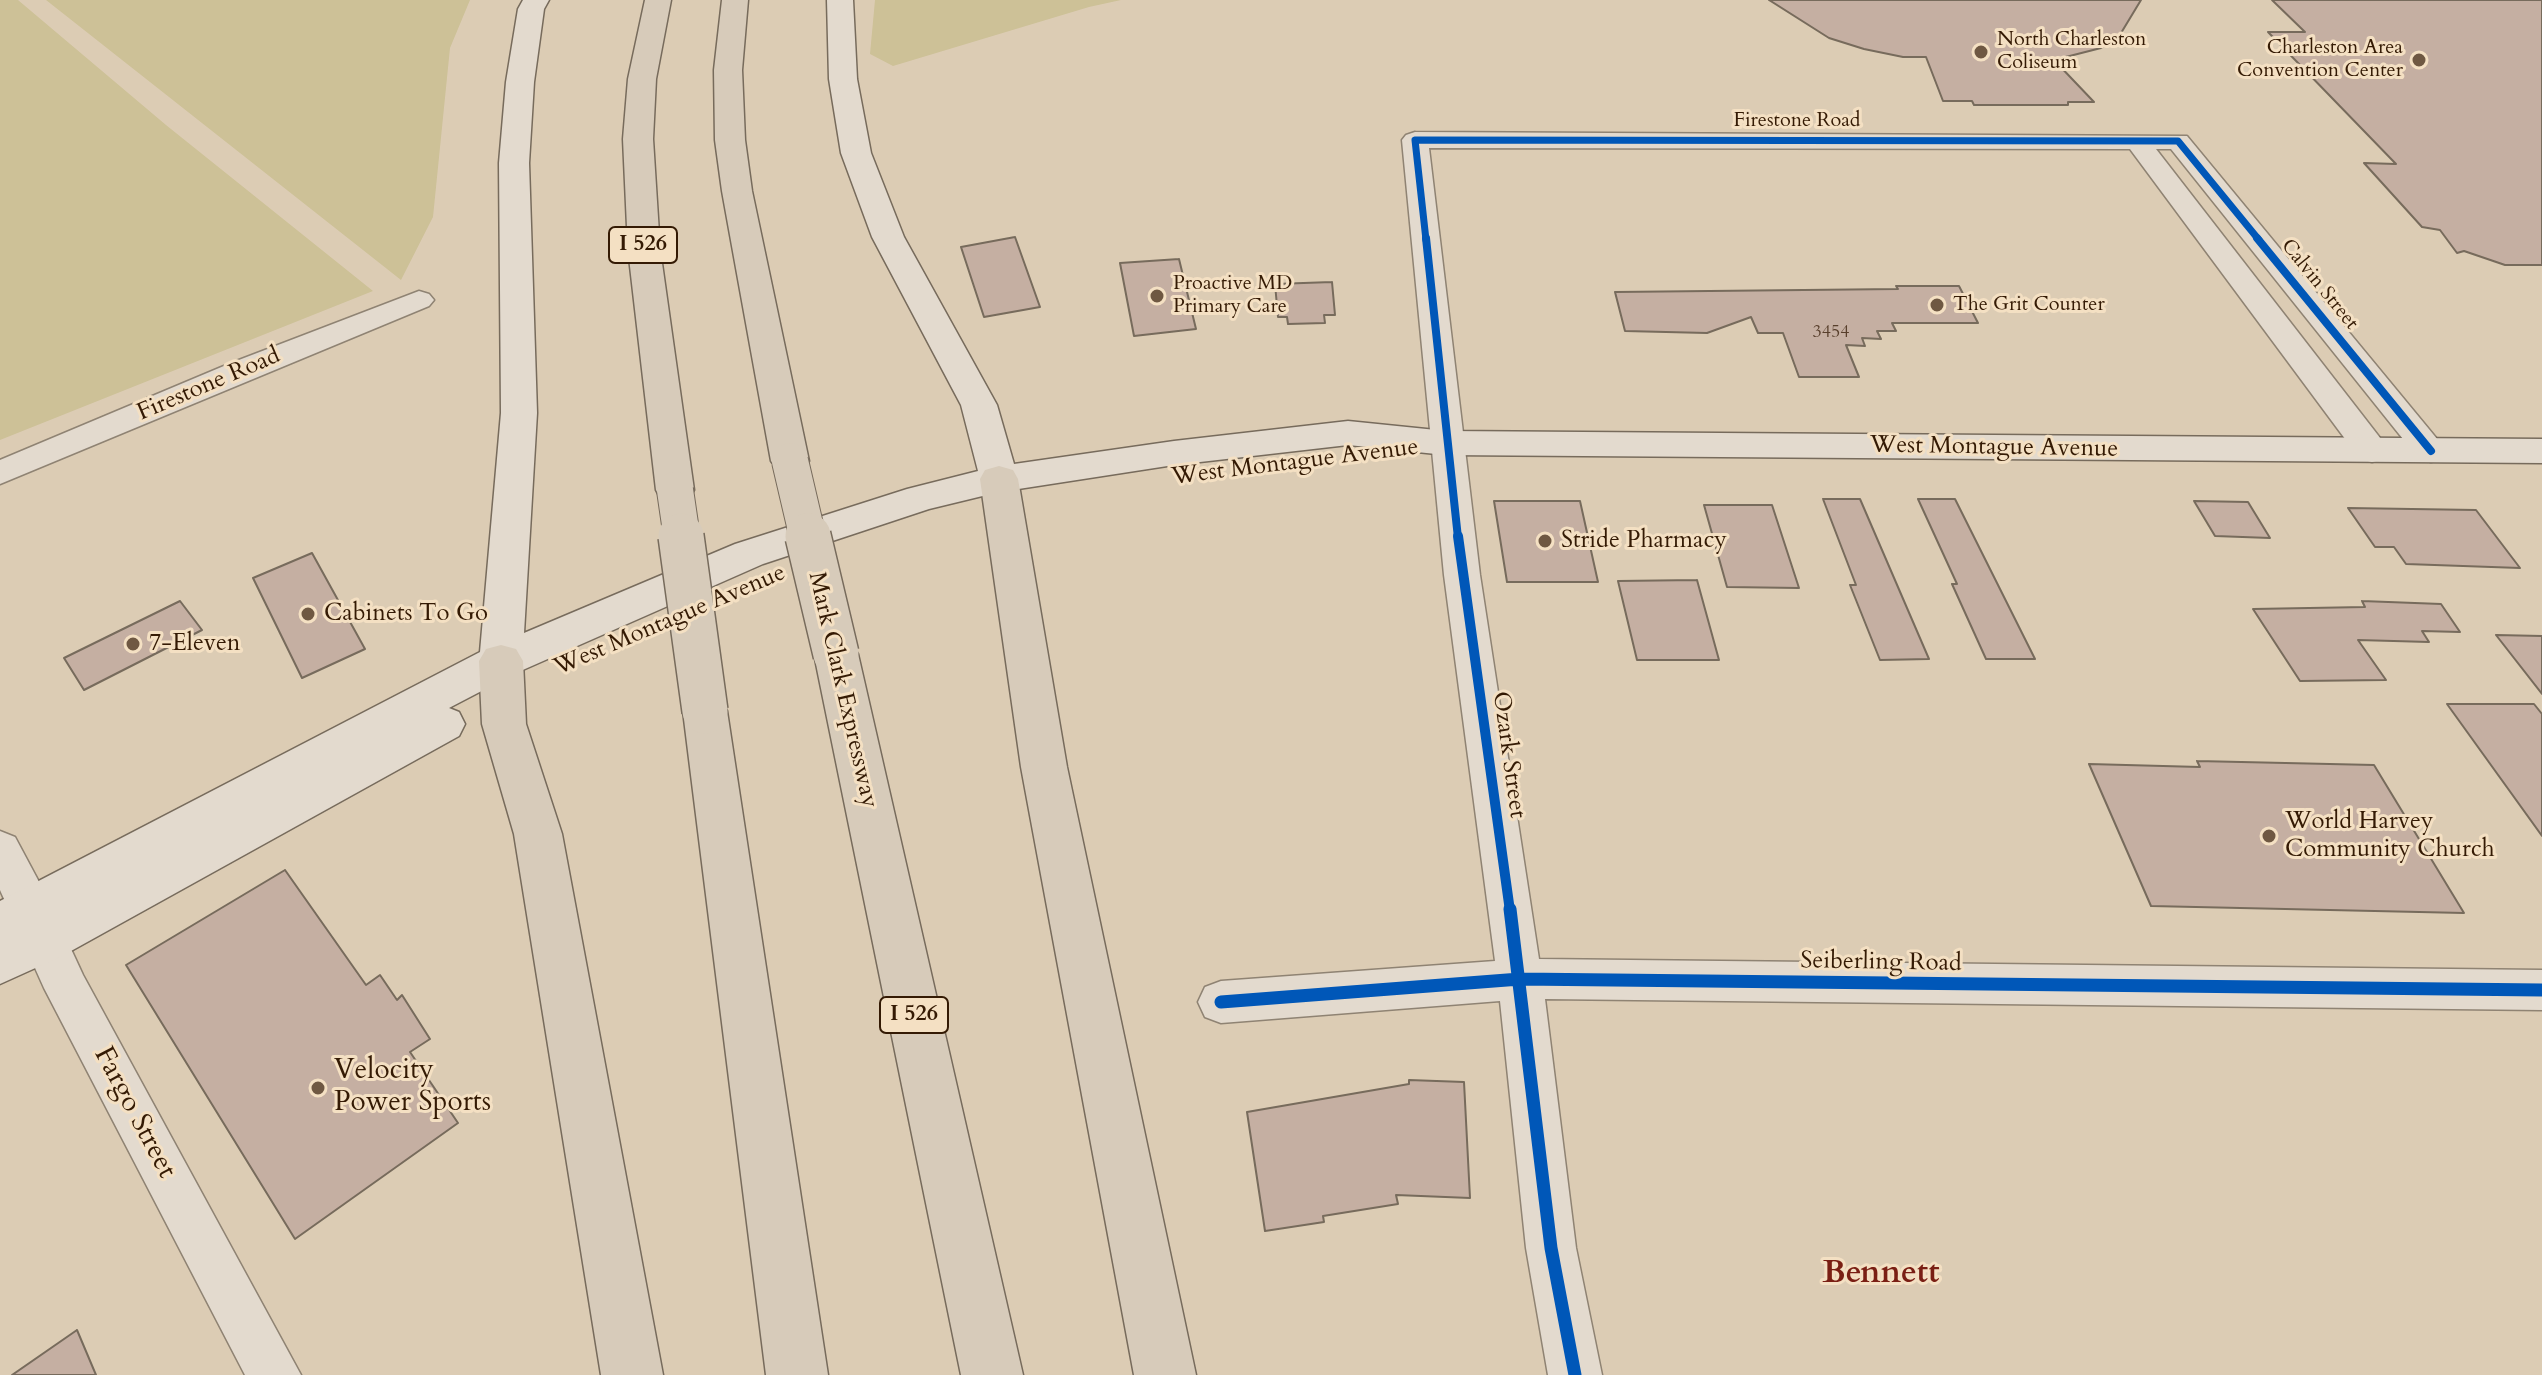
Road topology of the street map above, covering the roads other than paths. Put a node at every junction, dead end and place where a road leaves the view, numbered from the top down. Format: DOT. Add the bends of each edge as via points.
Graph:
graph roads {
  1 [pos="536,0"];
  2 [pos="640,0"];
  3 [pos="658,0"];
  4 [pos="735,0"];
  5 [pos="840,0"];
  6 [pos="642,96"];
  7 [pos="1415,140"];
  8 [pos="2137,141"];
  9 [pos="2178,141"];
  10 [pos="419,300"];
  11 [pos="1446,443"];
  12 [pos="2372,451"];
  13 [pos="2431,451"];
  14 [pos="2542,451"];
  15 [pos="0,473"];
  16 [pos="1002,493"];
  17 [pos="501,677"];
  18 [pos="0,849"];
  19 [pos="19,934"];
  20 [pos="1520,979"];
  21 [pos="2542,990"];
  22 [pos="1221,1002"];
  23 [pos="274,1375"];
  24 [pos="632,1375"];
  25 [pos="797,1375"];
  26 [pos="992,1375"];
  27 [pos="1165,1375"];
  28 [pos="1575,1375"];
  1 -- 17 [label="main road" via="520,82 514,163 519,413"];
  2 -- 6 [label="highway" via="631,52"];
  3 -- 6 [label="highway, I 526"];
  4 -- 26 [label="highway, Mark Clark Expressway / I 526, bridge" via="728,70 733,165 790,461"];
  5 -- 16 [label="main road" via="843,79 856,153 888,237 979,405"];
  6 -- 25 [label="highway, I 526, bridge" via="638,139 644,249"];
  7 -- 8 [label="street, Firestone Road"];
  7 -- 11 [label="street, Ozark Street"];
  8 -- 9 [label="street, Firestone Road"];
  8 -- 12 [label="street"];
  9 -- 13 [label="street, Calvin Street"];
  10 -- 15 [label="street, Firestone Road"];
  11 -- 12 [label="main road, West Montague Avenue"];
  11 -- 16 [label="main road, West Montague Avenue" via="1181,477"];
  11 -- 20 [label="street, Ozark Street"];
  12 -- 13 [label="main road, West Montague Avenue"];
  13 -- 14 [label="main road, West Montague Avenue"];
  16 -- 17 [label="main road, West Montague Avenue"];
  16 -- 27 [label="highway" via="1044,767"];
  17 -- 19 [label="main road, West Montague Avenue"];
  17 -- 24 [label="highway" via="504,724 538,834"];
  18 -- 19 [label="street, Fargo Street"];
  19 -- 23 [label="street, Fargo Street" via="66,988"];
  20 -- 21 [label="street, Seiberling Road"];
  20 -- 22 [label="street, Seiberling Road"];
  20 -- 28 [label="street, Ozark Street" via="1551,1248"];
}
